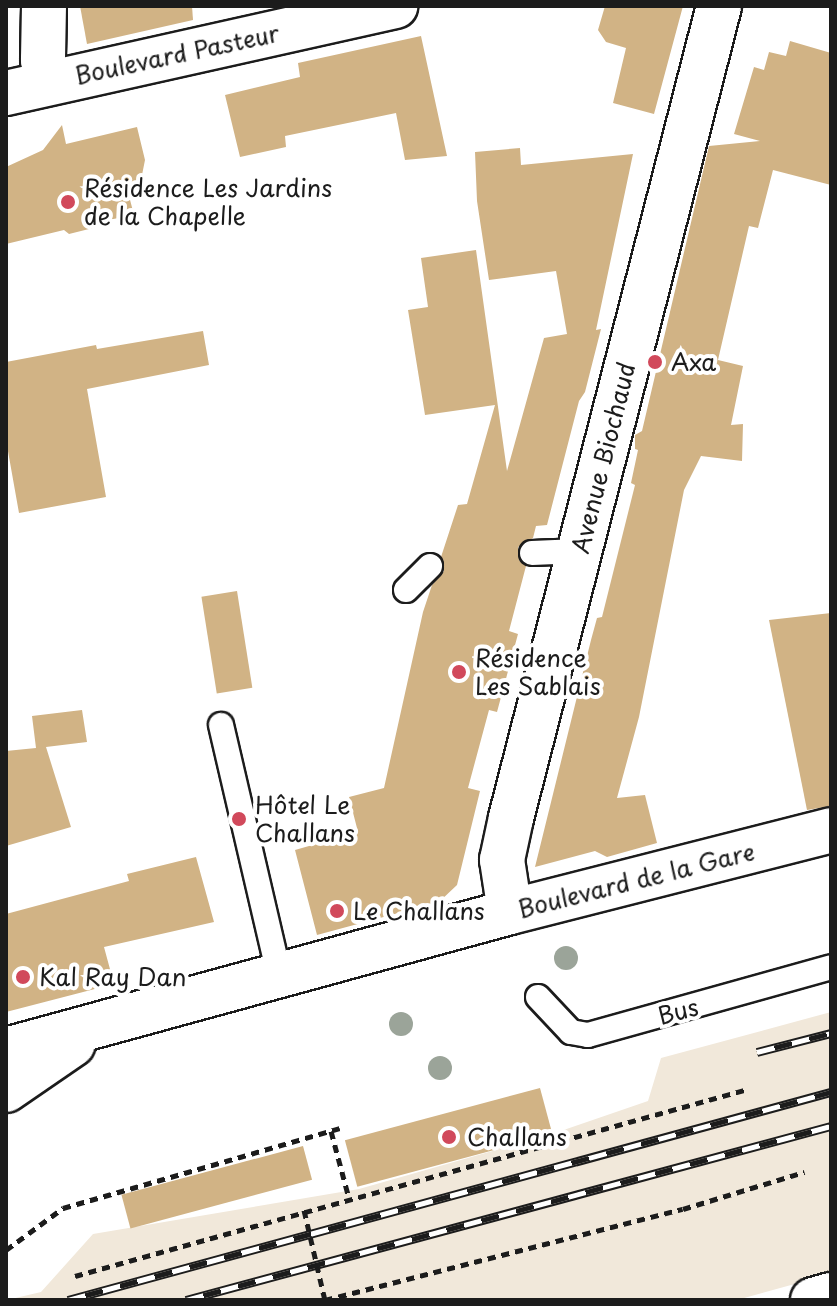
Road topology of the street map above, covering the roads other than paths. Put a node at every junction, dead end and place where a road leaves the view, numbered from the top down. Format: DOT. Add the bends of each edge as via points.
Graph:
graph roads {
  1 [pos="44,6"];
  2 [pos="395,6"];
  3 [pos="719,6"];
  4 [pos="26,88"];
  5 [pos="579,551"];
  6 [pos="532,553"];
  7 [pos="430,566"];
  8 [pos="406,590"];
  9 [pos="221,725"];
  10 [pos="831,830"];
  11 [pos="510,912"];
  12 [pos="831,967"];
  13 [pos="279,975"];
  14 [pos="538,997"];
  15 [pos="118,1017"];
  16 [pos="6,1050"];
  17 [pos="6,1090"];
  18 [pos="831,1295"];
  19 [pos="813,1300"];
  1 -- 4 [label="street" via="43,60"];
  2 -- 4 [label="street, Boulevard Pasteur"];
  3 -- 5 [label="street, Avenue Biochaud"];
  5 -- 6 [label="lane"];
  5 -- 11 [label="street, Avenue Biochaud" via="502,860"];
  7 -- 8 [label="lane"];
  9 -- 13 [label="lane"];
  10 -- 11 [label="street, Boulevard de la Gare"];
  11 -- 13 [label="street, Boulevard de la Gare"];
  12 -- 14 [label="lane, Bus" via="588,1035 571,1032"];
  13 -- 15 [label="street, Boulevard de la Gare"];
  15 -- 16 [label="street, Boulevard de la Gare"];
  15 -- 17 [label="street, Boulevard de la Gare"];
  18 -- 19 [label="street"];
}
